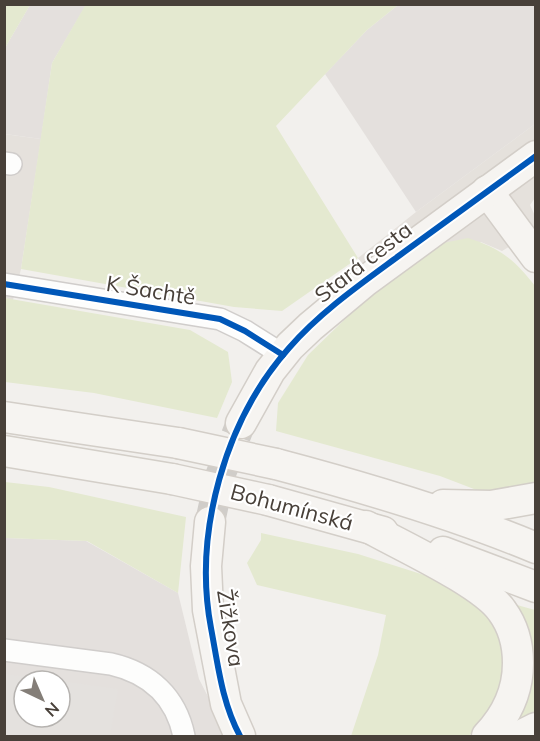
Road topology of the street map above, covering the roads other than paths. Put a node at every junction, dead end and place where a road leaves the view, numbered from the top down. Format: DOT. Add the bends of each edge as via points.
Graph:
graph roads {
  1 [pos="536,156"];
  2 [pos="488,191"];
  3 [pos="536,257"];
  4 [pos="4,284"];
  5 [pos="283,355"];
  6 [pos="4,417"];
  7 [pos="242,423"];
  8 [pos="4,451"];
  9 [pos="376,492"];
  10 [pos="536,498"];
  11 [pos="210,522"];
  12 [pos="366,526"];
  13 [pos="536,548"];
  14 [pos="536,587"];
  15 [pos="4,650"];
  16 [pos="536,728"];
  17 [pos="184,736"];
  18 [pos="240,736"];
  19 [pos="487,736"];
  20 [pos="520,736"];
  1 -- 2 [label="main road, Stará cesta"];
  2 -- 3 [label="main road"];
  2 -- 5 [label="main road, Stará cesta" via="346,296"];
  4 -- 5 [label="street, K Šachtě" via="220,319"];
  5 -- 7 [label="main road, Stará cesta"];
  6 -- 9 [label="main road, Bohumínská, bridge" via="178,443 276,464"];
  8 -- 12 [label="main road, Bohumínská, bridge" via="172,479"];
  9 -- 10 [label="main road" via="424,503 470,507"];
  9 -- 13 [label="main road, Bohumínská"];
  11 -- 18 [label="main road, Žižkova" via="208,610 226,704"];
  12 -- 14 [label="main road, Bohumínská"];
  12 -- 19 [label="main road" via="460,578 502,609 513,629 518,672 514,695 504,717"];
  15 -- 17 [label="street" via="128,668 164,692"];
  16 -- 20 [label="main road"];
}
